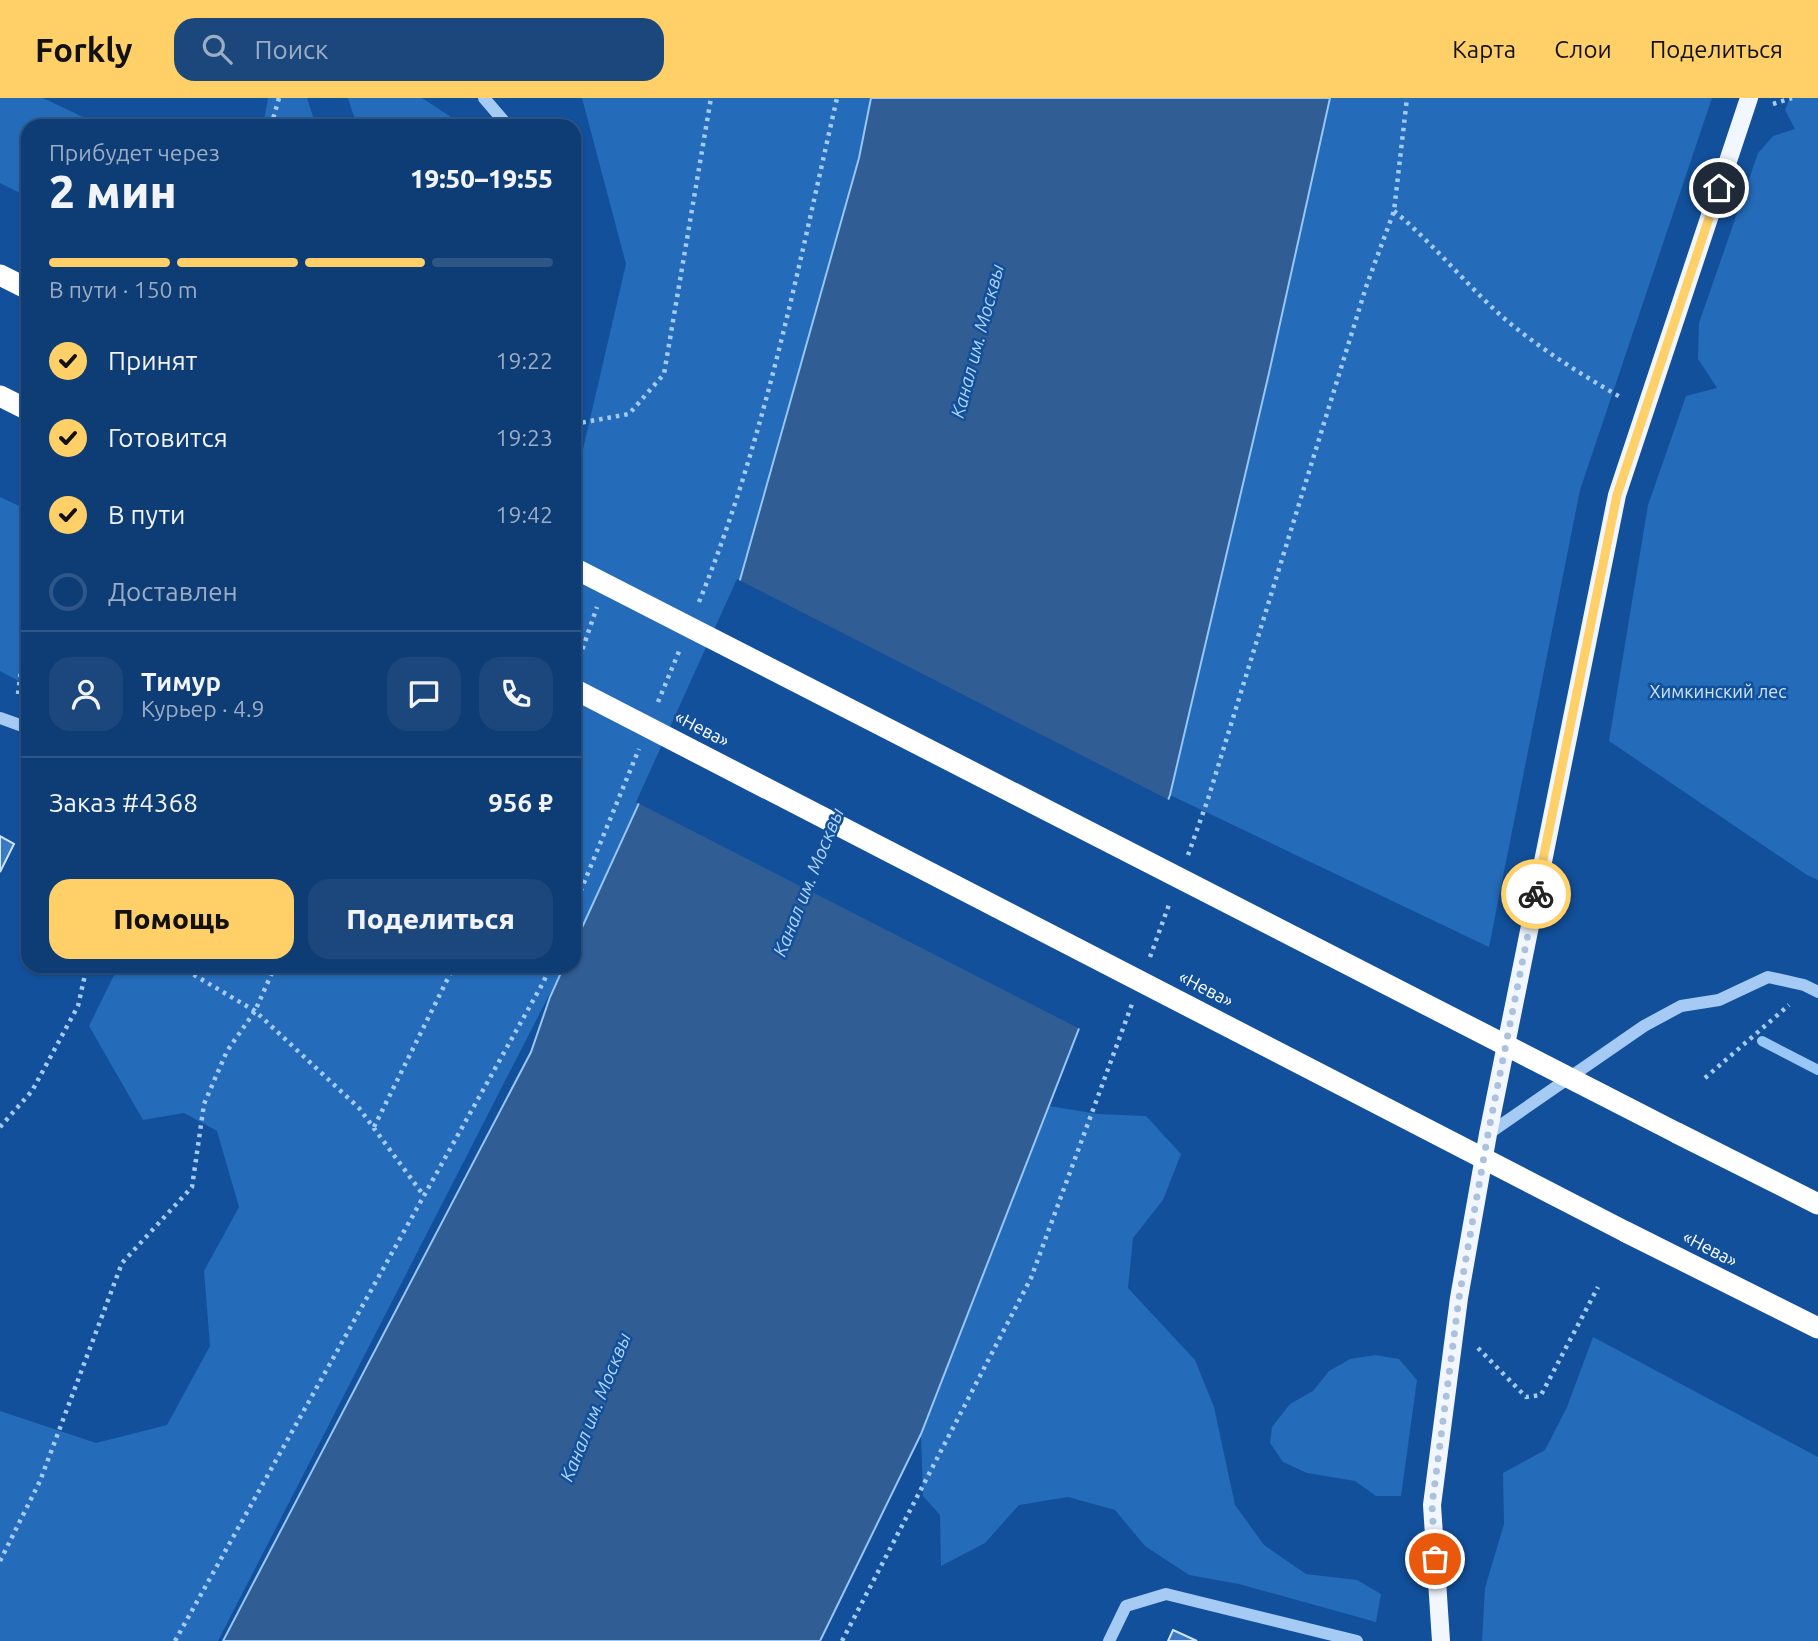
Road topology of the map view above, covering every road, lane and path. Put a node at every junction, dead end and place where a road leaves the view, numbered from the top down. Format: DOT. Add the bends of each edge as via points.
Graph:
graph roads {
  1 [pos="279,98"];
  2 [pos="484,98"];
  3 [pos="711,98"];
  4 [pos="837,98"];
  5 [pos="1749,98"];
  6 [pos="273,119"];
  7 [pos="502,119"];
  8 [pos="1394,211"];
  9 [pos="0,275"];
  10 [pos="21,286"];
  11 [pos="0,396"];
  12 [pos="21,406"];
  13 [pos="1645,411"];
  14 [pos="581,423"];
  15 [pos="715,563"];
  16 [pos="581,572"];
  17 [pos="597,607"];
  18 [pos="581,653"];
  19 [pos="21,669"];
  20 [pos="581,693"];
  21 [pos="18,694"];
  22 [pos="0,718"];
  23 [pos="21,725"];
  24 [pos="85,973"];
  25 [pos="191,973"];
  26 [pos="272,973"];
  27 [pos="451,973"];
  28 [pos="547,973"];
  29 [pos="1818,992"];
  30 [pos="1792,1002"];
  31 [pos="254,1011"];
  32 [pos="1705,1078"];
  33 [pos="0,1127"];
  34 [pos="374,1127"];
  35 [pos="1488,1134"];
  36 [pos="424,1196"];
  37 [pos="1818,1204"];
  38 [pos="1598,1287"];
  39 [pos="1455,1325"];
  40 [pos="1818,1328"];
  41 [pos="0,1560"];
  42 [pos="1437,1640"];
  43 [pos="175,1641"];
  44 [pos="1109,1641"];
  45 [pos="1357,1641"];
  1 -- 6 [label="path"];
  2 -- 7 [label="street"];
  3 -- 14 [label="path" via="664,374 629,414"];
  4 -- 15 [label="path" via="769,394"];
  5 -- 13 [label="main road"];
  8 -- 13 [label="path" via="1506,320 1568,367"];
  9 -- 10 [label="highway"];
  11 -- 12 [label="highway"];
  13 -- 35 [label="main road" via="1617,495"];
  16 -- 37 [label="highway, bridge"];
  17 -- 18 [label="path"];
  19 -- 21 [label="path"];
  20 -- 40 [label="highway, «Нева», bridge"];
  22 -- 23 [label="street"];
  24 -- 33 [label="path" via="78,1006 32,1091"];
  25 -- 31 [label="path"];
  26 -- 31 [label="path"];
  27 -- 34 [label="path"];
  28 -- 36 [label="path"];
  29 -- 35 [label="street" via="1768,977 1719,1000 1681,1006 1644,1026"];
  30 -- 32 [label="path"];
  31 -- 34 [label="path"];
  31 -- 41 [label="path" via="226,1051 204,1104 192,1187 122,1263 40,1481"];
  34 -- 36 [label="path"];
  35 -- 39 [label="main road"];
  36 -- 43 [label="path"];
  38 -- 39 [label="path" via="1541,1395 1534,1397 1526,1396"];
  39 -- 42 [label="main road" via="1432,1505"];
  44 -- 45 [label="street" via="1126,1606 1166,1594"];
}
